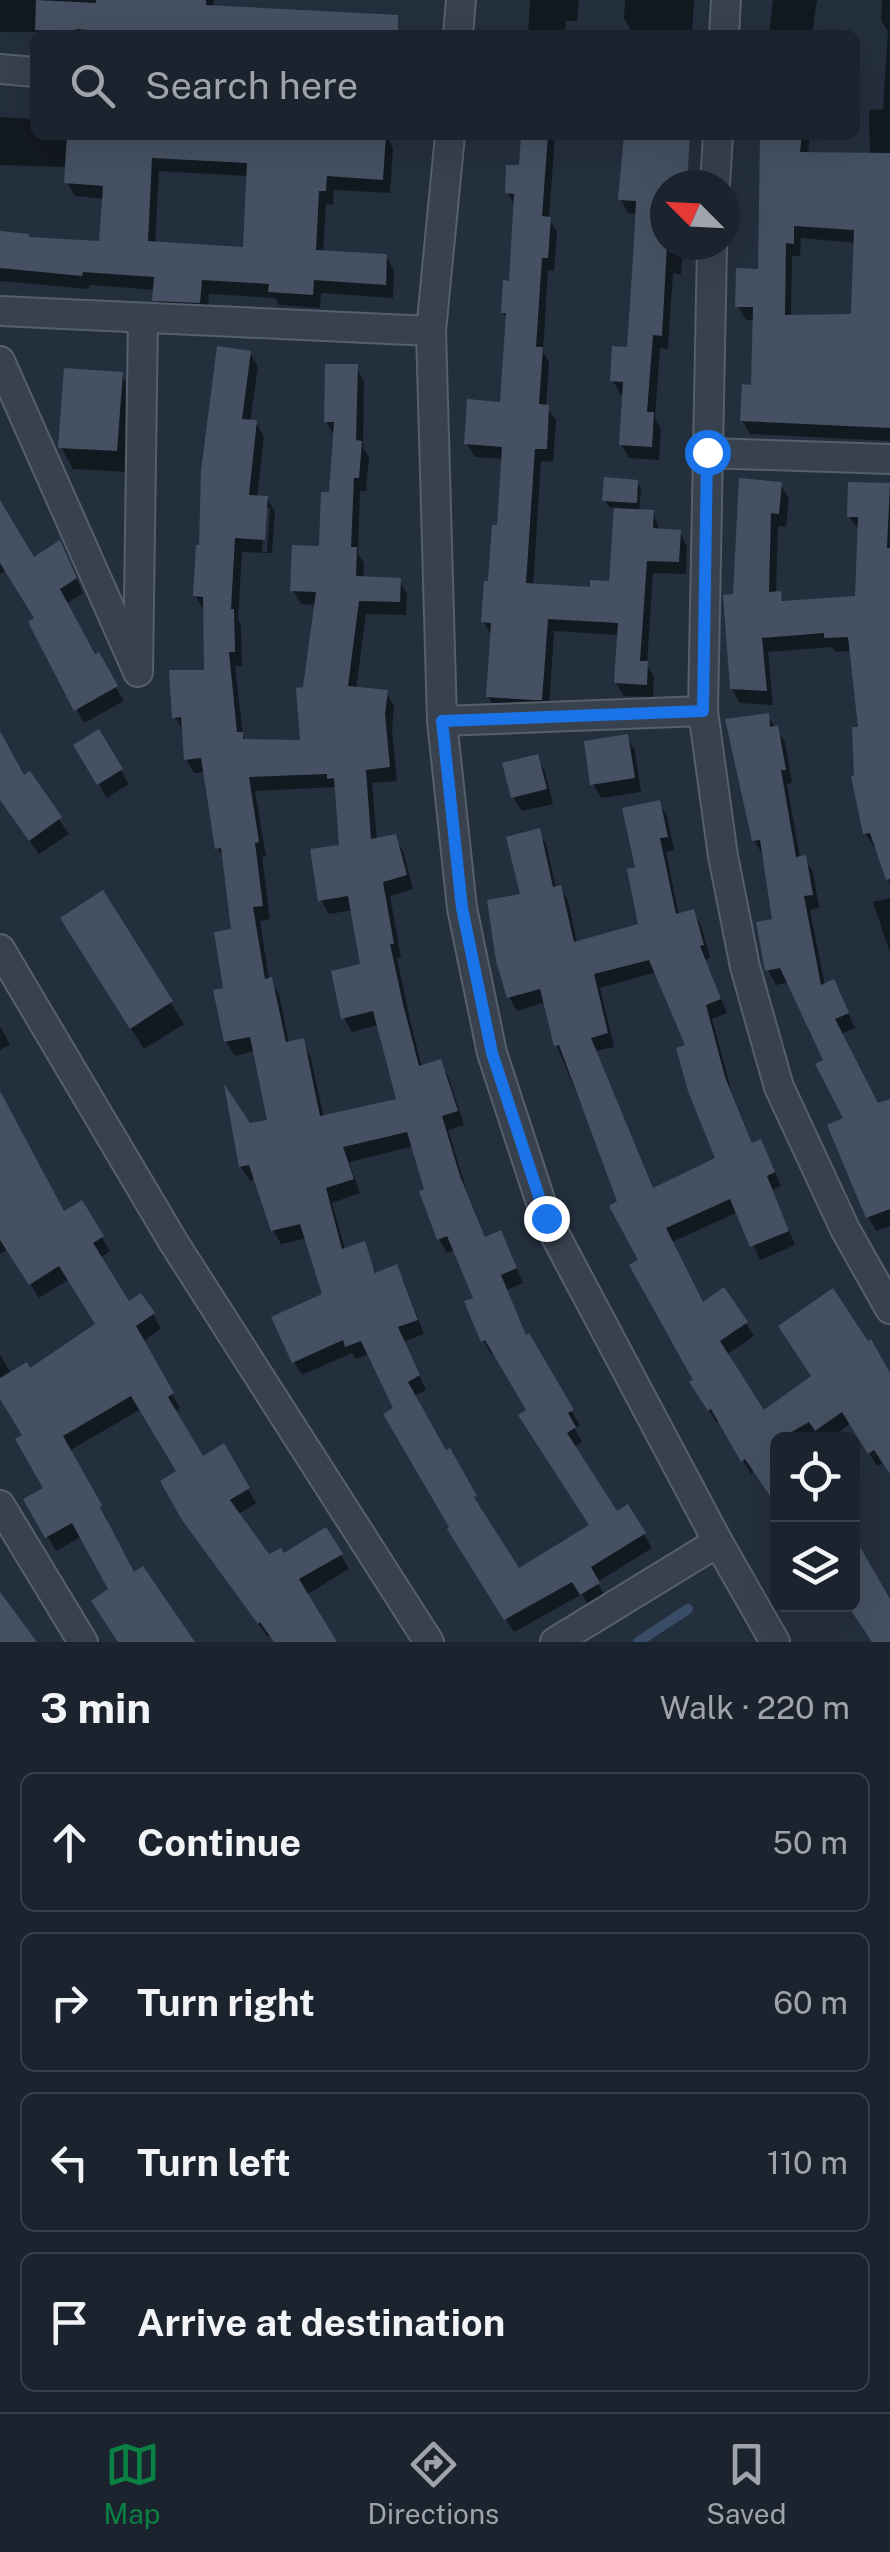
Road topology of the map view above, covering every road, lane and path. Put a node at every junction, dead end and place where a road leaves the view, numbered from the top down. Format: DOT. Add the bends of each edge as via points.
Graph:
graph roads {
  1 [pos="460,0"];
  2 [pos="726,0"];
  3 [pos="458,30"];
  4 [pos="724,30"];
  5 [pos="0,69"];
  6 [pos="30,72"];
  7 [pos="450,140"];
  8 [pos="718,140"];
  9 [pos="716,170"];
  10 [pos="712,260"];
  11 [pos="0,311"];
  12 [pos="143,318"];
  13 [pos="431,332"];
  14 [pos="0,361"];
  15 [pos="707,452"];
  16 [pos="890,460"];
  17 [pos="703,711"];
  18 [pos="442,721"];
  19 [pos="0,949"];
  20 [pos="890,1309"];
  21 [pos="0,1505"];
  22 [pos="718,1542"];
  23 [pos="83,1642"];
  24 [pos="429,1642"];
  25 [pos="555,1642"];
  26 [pos="776,1642"];
  1 -- 3 [label="street"];
  2 -- 4 [label="street"];
  5 -- 6 [label="street"];
  7 -- 13 [label="street"];
  8 -- 9 [label="street"];
  10 -- 15 [label="street"];
  11 -- 12 [label="street"];
  12 -- 13 [label="street"];
  12 -- 14 [label="street" via="138,672"];
  13 -- 18 [label="street"];
  15 -- 16 [label="street"];
  15 -- 17 [label="street"];
  17 -- 18 [label="street"];
  17 -- 20 [label="street" via="744,967 778,1087"];
  18 -- 22 [label="street" via="462,908 488,1035 546,1218"];
  19 -- 24 [label="street" via="174,1243"];
  21 -- 23 [label="street"];
  22 -- 25 [label="street"];
  22 -- 26 [label="street"];
}
